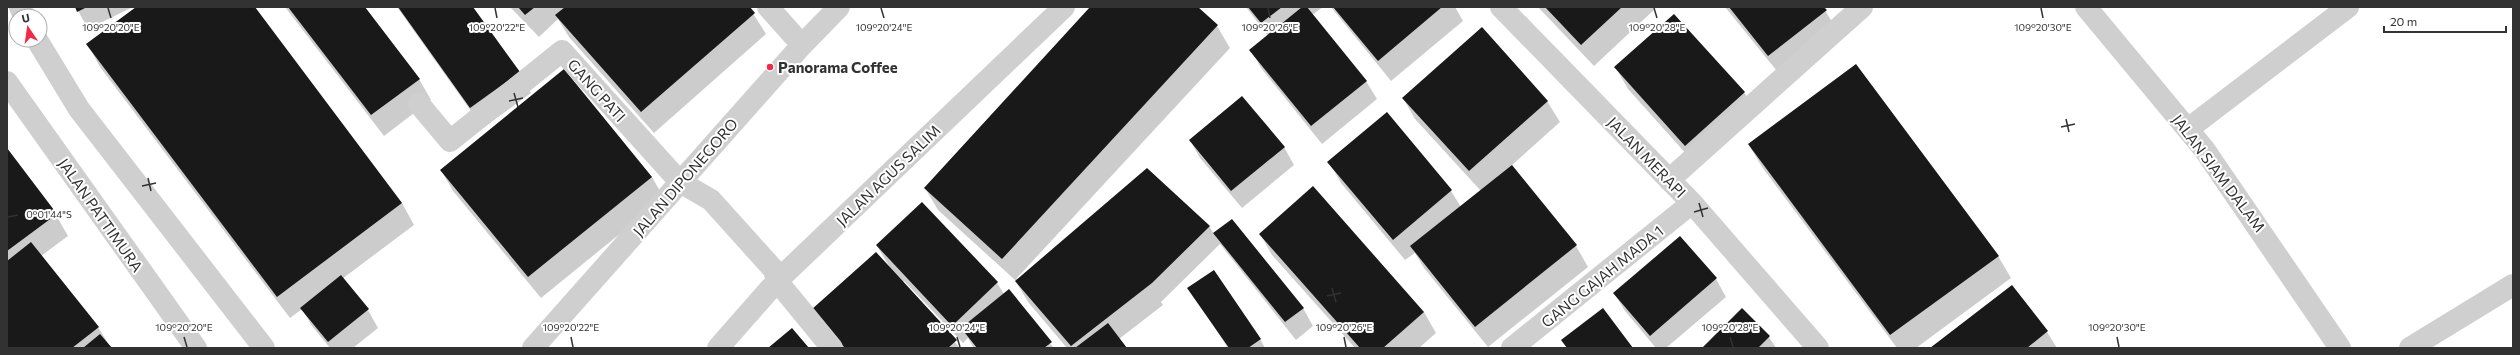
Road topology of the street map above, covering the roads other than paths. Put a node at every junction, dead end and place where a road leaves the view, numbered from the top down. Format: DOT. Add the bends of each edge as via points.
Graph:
graph roads {
  1 [pos="768,7"];
  2 [pos="839,7"];
  3 [pos="1064,7"];
  4 [pos="1501,7"];
  5 [pos="1862,7"];
  6 [pos="2086,7"];
  7 [pos="2348,7"];
  8 [pos="802,45"];
  9 [pos="42,48"];
  10 [pos="7,82"];
  11 [pos="418,104"];
  12 [pos="2188,129"];
  13 [pos="1670,180"];
  14 [pos="680,182"];
  15 [pos="1692,203"];
  16 [pos="775,276"];
  17 [pos="2513,285"];
  18 [pos="196,348"];
  19 [pos="264,348"];
  20 [pos="533,348"];
  21 [pos="718,348"];
  22 [pos="832,348"];
  23 [pos="1512,348"];
  24 [pos="1818,348"];
  25 [pos="2340,348"];
  26 [pos="2410,348"];
  1 -- 8 [label="street"];
  2 -- 8 [label="street, JALAN DIPONEGORO"];
  3 -- 16 [label="street, JALAN AGUS SALIM"];
  4 -- 13 [label="street, JALAN MERAPI"];
  5 -- 13 [label="street"];
  6 -- 12 [label="street, JALAN SIAM DALAM"];
  7 -- 12 [label="street"];
  8 -- 14 [label="street, JALAN DIPONEGORO"];
  9 -- 19 [label="street" via="79,109"];
  10 -- 18 [label="street, JALAN PATTIMURA"];
  11 -- 14 [label="street, GANG PATI" via="450,141 562,51"];
  12 -- 25 [label="street, JALAN SIAM DALAM" via="2269,240"];
  13 -- 15 [label="street, JALAN MERAPI"];
  14 -- 16 [label="street" via="711,200"];
  14 -- 20 [label="street, JALAN DIPONEGORO"];
  15 -- 23 [label="street, GANG GAJAH MADA 1"];
  15 -- 24 [label="street, JALAN MERAPI"];
  16 -- 21 [label="street, JALAN AGUS SALIM"];
  16 -- 22 [label="street"];
  17 -- 26 [label="street"];
}
